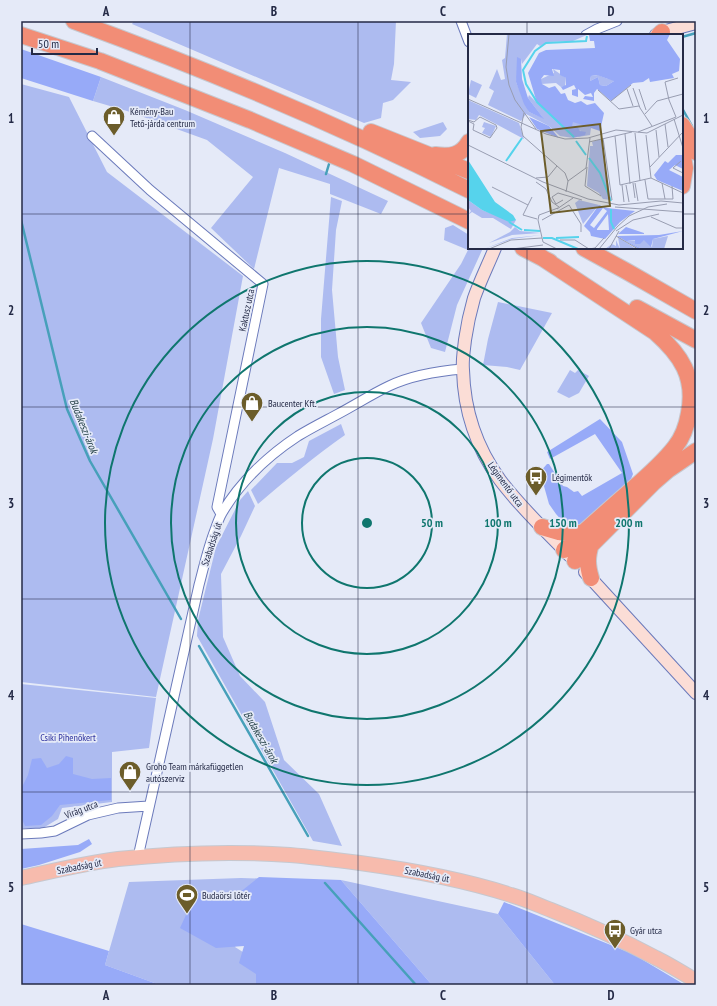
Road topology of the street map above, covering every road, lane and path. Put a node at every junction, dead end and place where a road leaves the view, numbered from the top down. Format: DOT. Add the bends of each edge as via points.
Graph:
graph roads {
  1 [pos="74,21"];
  2 [pos="461,21"];
  3 [pos="617,21"];
  4 [pos="696,23"];
  5 [pos="588,34"];
  6 [pos="659,34"];
  7 [pos="21,35"];
  8 [pos="468,39"];
  9 [pos="683,127"];
  10 [pos="356,132"];
  11 [pos="92,136"];
  12 [pos="468,144"];
  13 [pos="696,152"];
  14 [pos="427,154"];
  15 [pos="683,157"];
  16 [pos="468,171"];
  17 [pos="683,180"];
  18 [pos="468,189"];
  19 [pos="468,221"];
  20 [pos="496,249"];
  21 [pos="525,249"];
  22 [pos="586,249"];
  23 [pos="541,257"];
  24 [pos="696,311"];
  25 [pos="696,340"];
  26 [pos="463,369"];
  27 [pos="696,451"];
  28 [pos="221,514"];
  29 [pos="542,527"];
  30 [pos="588,538"];
  31 [pos="570,555"];
  32 [pos="591,578"];
  33 [pos="696,693"];
  34 [pos="149,806"];
  35 [pos="21,834"];
  36 [pos="138,857"];
  37 [pos="21,878"];
  38 [pos="696,981"];
  1 -- 10 [label="highway"];
  2 -- 8 [label="street"];
  3 -- 5 [label="street"];
  4 -- 6 [label="main road"];
  7 -- 19 [label="highway" via="100,61 250,120 347,161"];
  9 -- 13 [label="highway"];
  10 -- 14 [label="highway"];
  10 -- 18 [label="highway"];
  11 -- 28 [label="street, Kaktusz utca" via="150,190 263,284 217,507"];
  12 -- 14 [label="highway" via="461,152 451,156"];
  14 -- 16 [label="highway"];
  15 -- 17 [label="highway"];
  20 -- 26 [label="main road, Légimentő utca" via="474,299 467,327"];
  21 -- 23 [label="highway"];
  22 -- 24 [label="highway"];
  23 -- 25 [label="highway"];
  23 -- 30 [label="highway" via="655,332 675,351 690,381 688,420 675,448"];
  26 -- 28 [label="street, Szabadság út" via="425,374 390,386 299,435 280,448 247,479"];
  26 -- 29 [label="main road, Légimentő utca" via="465,398 477,438 500,480"];
  27 -- 30 [label="highway" via="668,470"];
  28 -- 34 [label="street, Szabadság út" via="199,585"];
  29 -- 30 [label="highway"];
  29 -- 31 [label="main road, Légimentő utca"];
  30 -- 31 [label="highway"];
  30 -- 32 [label="highway" via="587,563"];
  31 -- 32 [label="main road, Légimentő utca"];
  32 -- 33 [label="main road, Légimentő utca"];
  34 -- 35 [label="street, Virág utca" via="118,808 88,815 55,831"];
  34 -- 36 [label="street, Szabadság út"];
  36 -- 37 [label="main road, Szabadság út"];
  36 -- 38 [label="main road, Szabadság út" via="223,853 289,855 438,876 513,895 611,936 657,958"];
}
